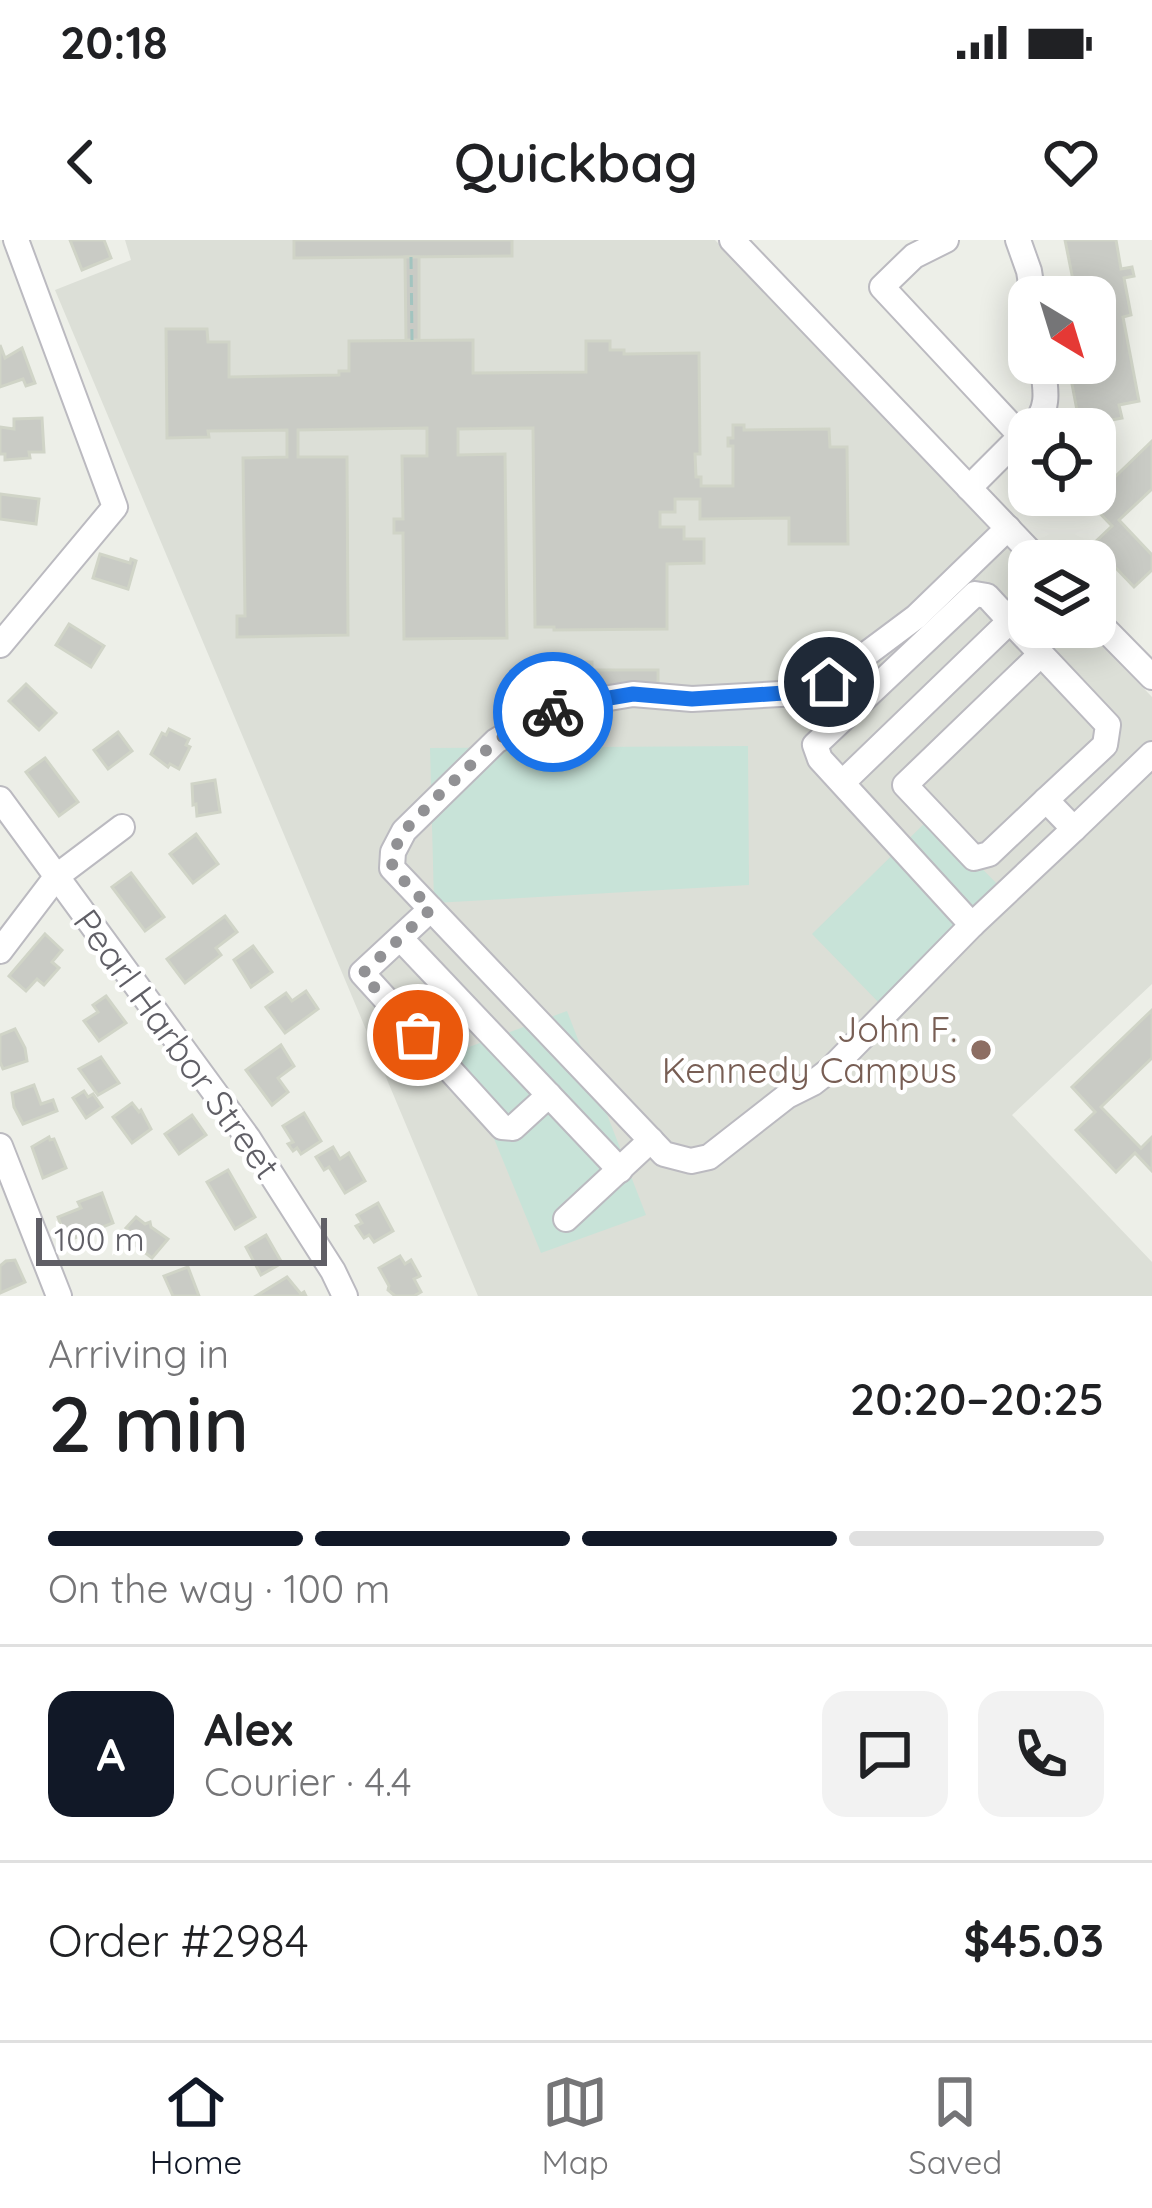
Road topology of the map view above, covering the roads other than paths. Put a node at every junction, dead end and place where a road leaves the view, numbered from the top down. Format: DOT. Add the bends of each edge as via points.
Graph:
graph roads {
  1 [pos="732,240"];
  2 [pos="946,240"];
  3 [pos="1018,240"];
  4 [pos="12,254"];
  5 [pos="1030,276"];
  6 [pos="1008,413"];
  7 [pos="1008,450"];
  8 [pos="969,488"];
  9 [pos="1008,528"];
  10 [pos="1019,540"];
  11 [pos="1008,619"];
  12 [pos="1008,623"];
  13 [pos="1116,640"];
  14 [pos="0,645"];
  15 [pos="1035,648"];
  16 [pos="1041,654"];
  17 [pos="1152,677"];
  18 [pos="1152,754"];
  19 [pos="842,783"];
  20 [pos="0,799"];
  21 [pos="1046,800"];
  22 [pos="122,827"];
  23 [pos="1073,829"];
  24 [pos="57,876"];
  25 [pos="431,909"];
  26 [pos="972,925"];
  27 [pos="401,939"];
  28 [pos="0,951"];
  29 [pos="549,1095"];
  30 [pos="651,1140"];
  31 [pos="0,1147"];
  32 [pos="620,1170"];
  33 [pos="566,1219"];
  34 [pos="59,1296"];
  35 [pos="345,1296"];
  1 -- 8 [label="street"];
  2 -- 6 [label="street" via="914,256 882,287"];
  3 -- 5 [label="street"];
  4 -- 14 [label="street" via="116,507"];
  7 -- 8 [label="street"];
  8 -- 9 [label="street"];
  9 -- 10 [label="street"];
  9 -- 25 [label="street" via="916,617 829,682 799,692 633,694 568,705 496,741 404,831 393,852 392,868"];
  11 -- 19 [label="street" via="975,594 815,745"];
  12 -- 19 [label="street"];
  13 -- 17 [label="street"];
  15 -- 16 [label="street"];
  16 -- 21 [label="street" via="1108,725 1105,745"];
  16 -- 21 [label="street" via="905,785 974,858"];
  18 -- 23 [label="street"];
  19 -- 26 [label="street"];
  20 -- 24 [label="street, Pearl Harbor Street"];
  21 -- 23 [label="street"];
  22 -- 24 [label="street"];
  23 -- 26 [label="street"];
  24 -- 28 [label="street"];
  24 -- 35 [label="street, Pearl Harbor Street" via="248,1138"];
  25 -- 27 [label="street"];
  25 -- 30 [label="street"];
  26 -- 30 [label="street" via="830,1070 709,1157 664,1154"];
  27 -- 29 [label="street"];
  27 -- 29 [label="street" via="362,974 502,1127 513,1128"];
  29 -- 32 [label="street"];
  30 -- 32 [label="street"];
  31 -- 34 [label="street"];
  32 -- 33 [label="street"];
}
